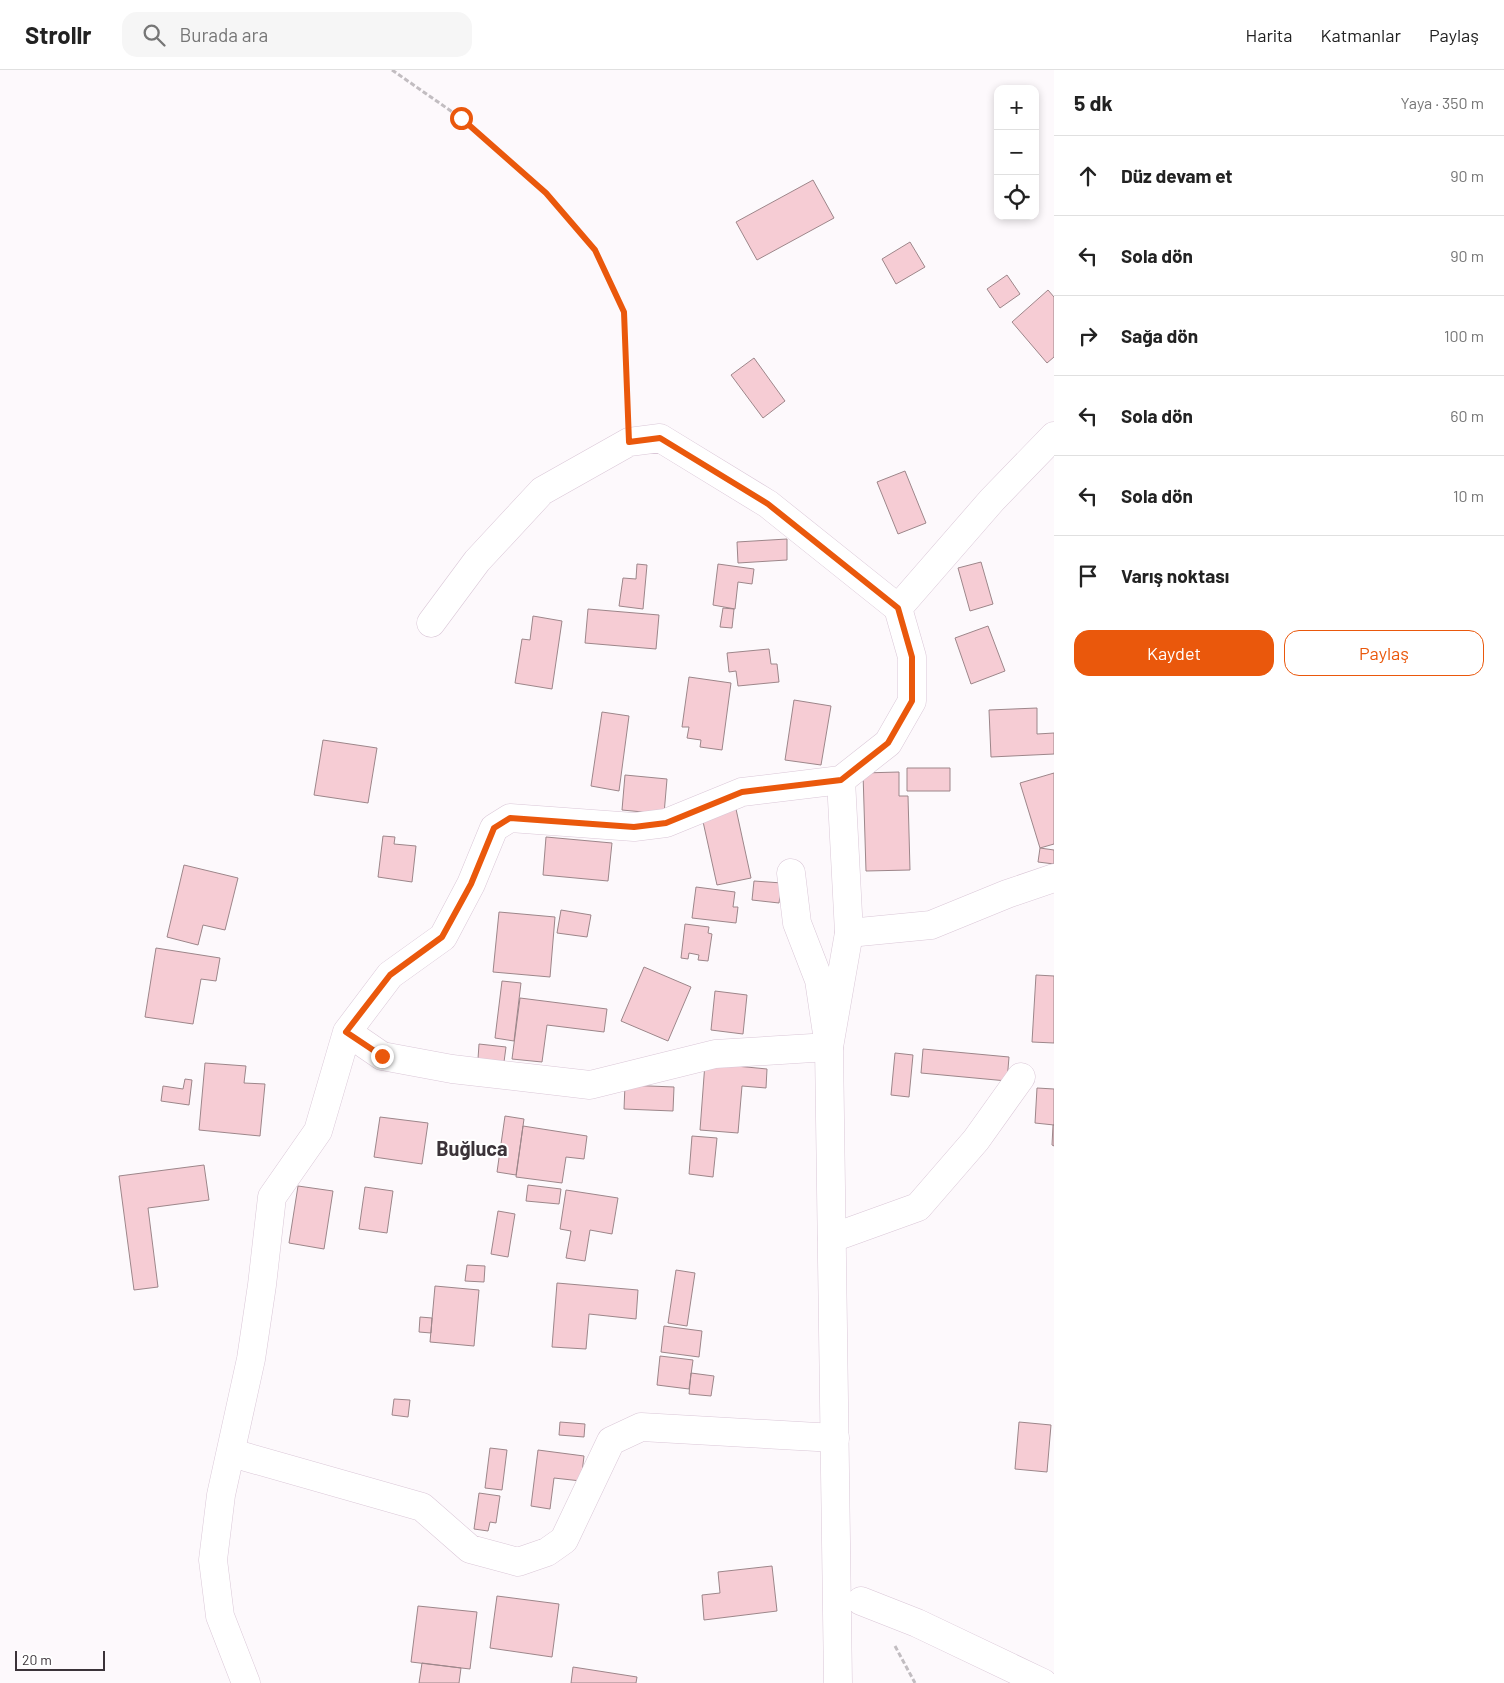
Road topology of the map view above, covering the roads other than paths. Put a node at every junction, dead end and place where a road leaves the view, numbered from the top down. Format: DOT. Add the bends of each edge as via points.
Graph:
graph roads {
  1 [pos="1054,436"];
  2 [pos="898,608"];
  3 [pos="431,623"];
  4 [pos="841,780"];
  5 [pos="792,873"];
  6 [pos="1054,878"];
  7 [pos="849,933"];
  8 [pos="346,1032"];
  9 [pos="829,1047"];
  10 [pos="1021,1077"];
  11 [pos="832,1238"];
  12 [pos="835,1438"];
  13 [pos="232,1453"];
  14 [pos="837,1574"];
  15 [pos="861,1601"];
  16 [pos="887,1630"];
  17 [pos="246,1683"];
  18 [pos="838,1683"];
  19 [pos="1043,1683"];
  1 -- 2 [label="street" via="992,500"];
  2 -- 3 [label="street" via="768,504 660,438 629,442 542,491 477,561"];
  2 -- 4 [label="street" via="912,657 912,701 888,743"];
  4 -- 7 [label="street"];
  4 -- 8 [label="street" via="742,792 666,823 634,827 510,818 494,828 471,884 442,937 390,975"];
  5 -- 9 [label="street" via="797,923 819,980"];
  6 -- 7 [label="street" via="931,925"];
  7 -- 9 [label="street"];
  8 -- 9 [label="street" via="382,1056 452,1069 590,1085 715,1054"];
  8 -- 13 [label="street" via="318,1131 272,1197 252,1349"];
  9 -- 11 [label="street"];
  10 -- 11 [label="street" via="976,1140 918,1207"];
  11 -- 12 [label="street"];
  12 -- 13 [label="street" via="640,1427 611,1441 564,1540 547,1552 518,1562 470,1549 422,1507"];
  12 -- 14 [label="street"];
  13 -- 17 [label="street" via="221,1495 213,1560 220,1616"];
  14 -- 15 [label="street"];
  14 -- 18 [label="street"];
  15 -- 16 [label="street"];
  15 -- 19 [label="street" via="917,1623"];
}
